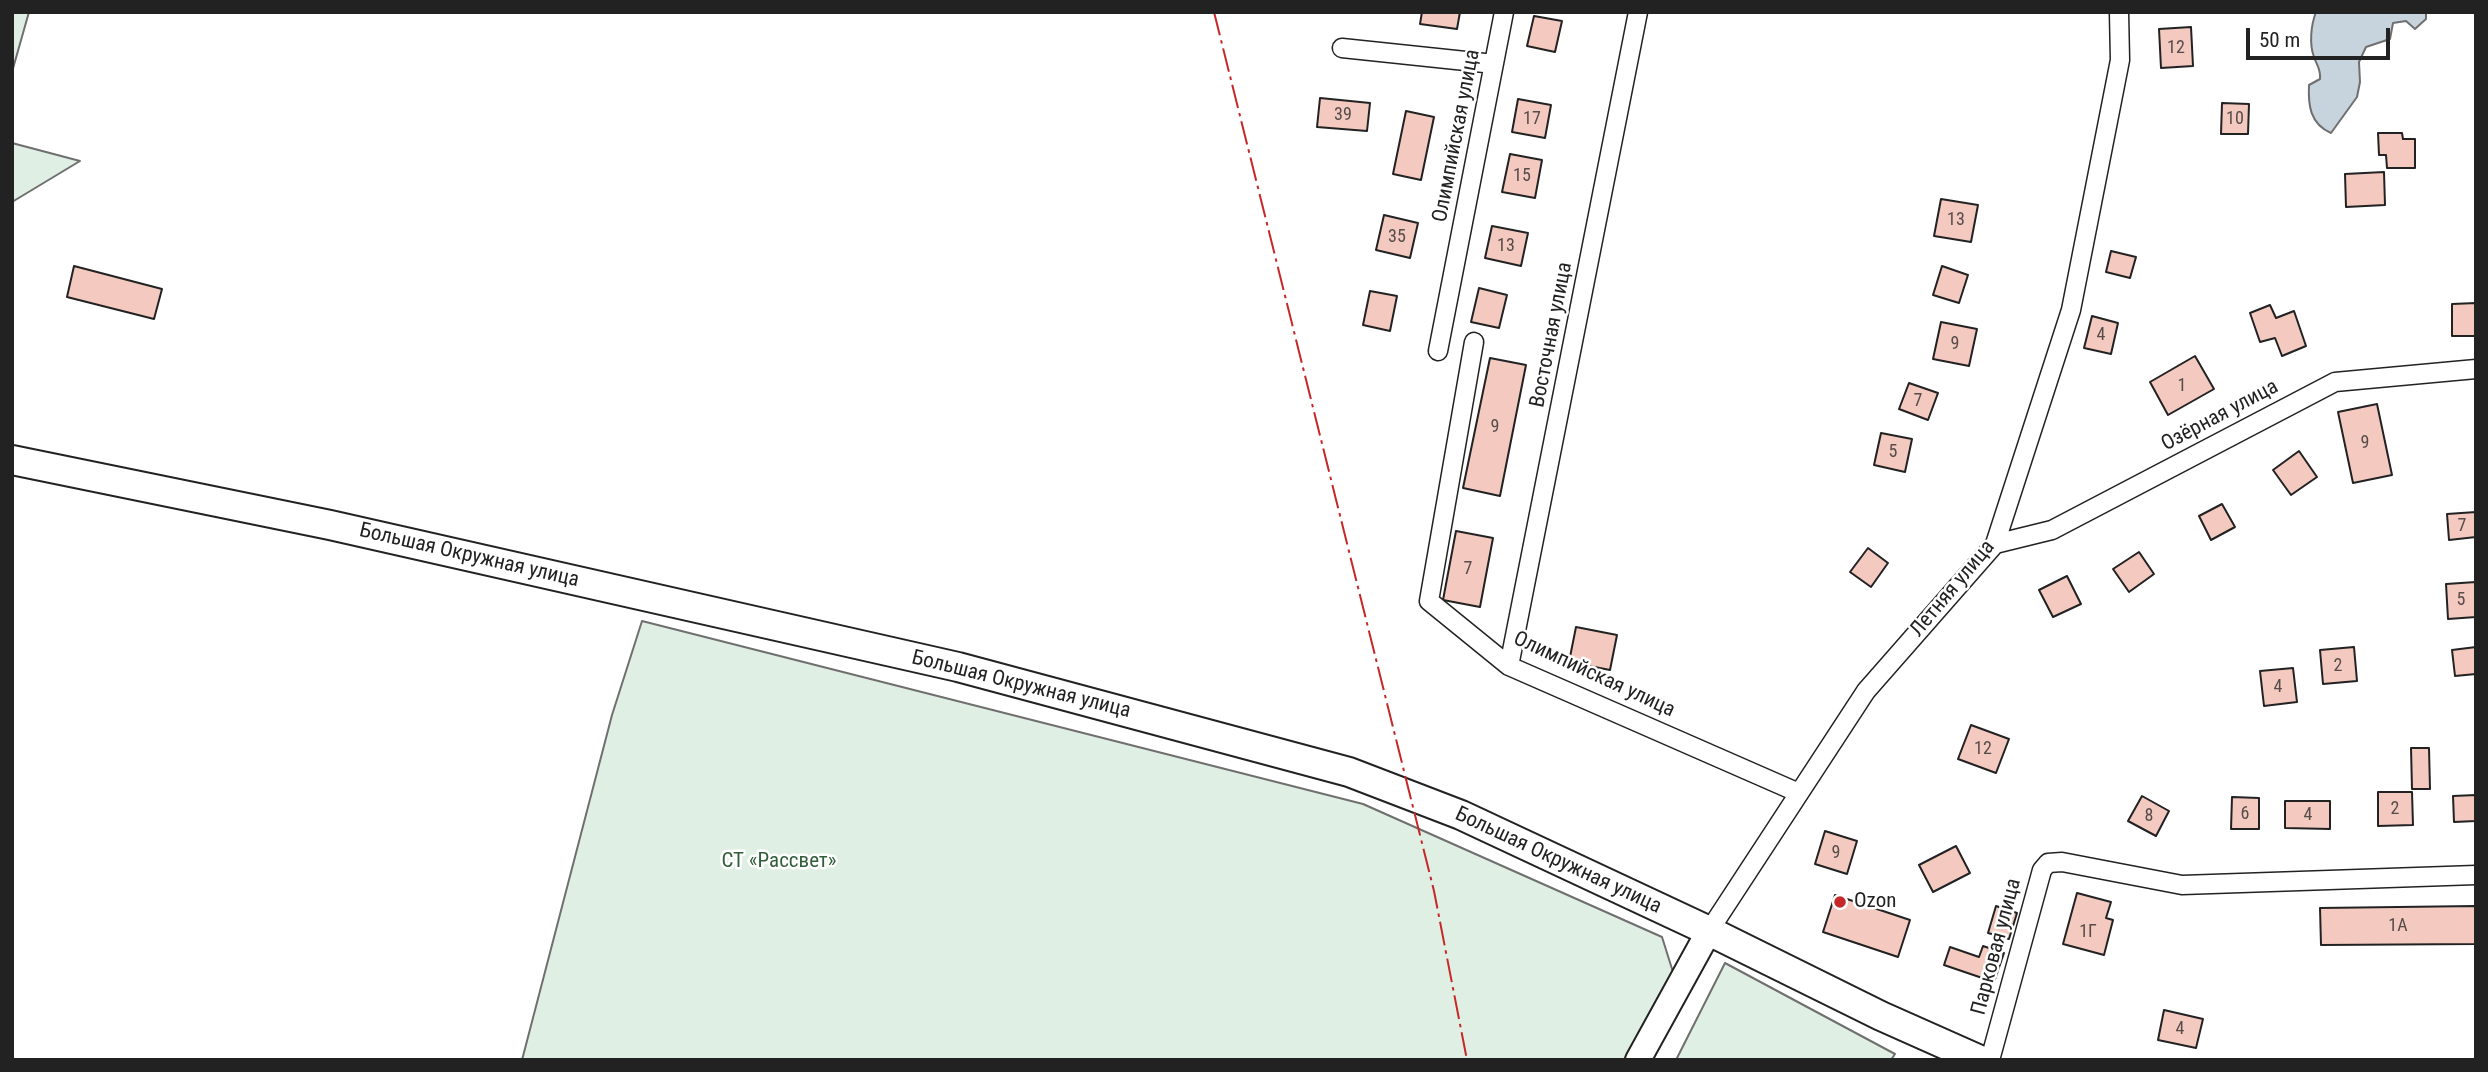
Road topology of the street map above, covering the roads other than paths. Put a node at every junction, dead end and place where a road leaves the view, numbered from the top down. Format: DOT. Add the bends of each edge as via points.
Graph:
graph roads {
  1 [pos="1504,12"];
  2 [pos="1639,12"];
  3 [pos="2119,12"];
  4 [pos="1342,48"];
  5 [pos="1494,64"];
  6 [pos="1474,342"];
  7 [pos="1438,351"];
  8 [pos="2476,369"];
  9 [pos="12,460"];
  10 [pos="1995,544"];
  11 [pos="1510,666"];
  12 [pos="1799,793"];
  13 [pos="2476,875"];
  14 [pos="1709,931"];
  15 [pos="1638,1060"];
  16 [pos="1980,1060"];
  17 [pos="1990,1060"];
  1 -- 5 [label="street, Олимпийская улица"];
  2 -- 11 [label="street, Восточная улица"];
  3 -- 10 [label="street, Летняя улица" via="2120,60 2071,310"];
  4 -- 5 [label="street"];
  5 -- 7 [label="street, Олимпийская улица"];
  6 -- 11 [label="street, Олимпийская улица" via="1429,601"];
  8 -- 10 [label="street, Озёрная улица" via="2335,382 2052,530"];
  9 -- 14 [label="main road, Большая Окружная улица" via="330,525 958,667 1349,772 1461,815"];
  10 -- 12 [label="street, Летняя улица" via="1866,691"];
  11 -- 12 [label="street, Олимпийская улица"];
  12 -- 14 [label="street, Летняя улица"];
  13 -- 17 [label="street, Парковая улица" via="2182,885 2048,863 2042,870"];
  14 -- 15 [label="street, Летняя улица"];
  14 -- 16 [label="main road, Большая Окружная улица"];
}
